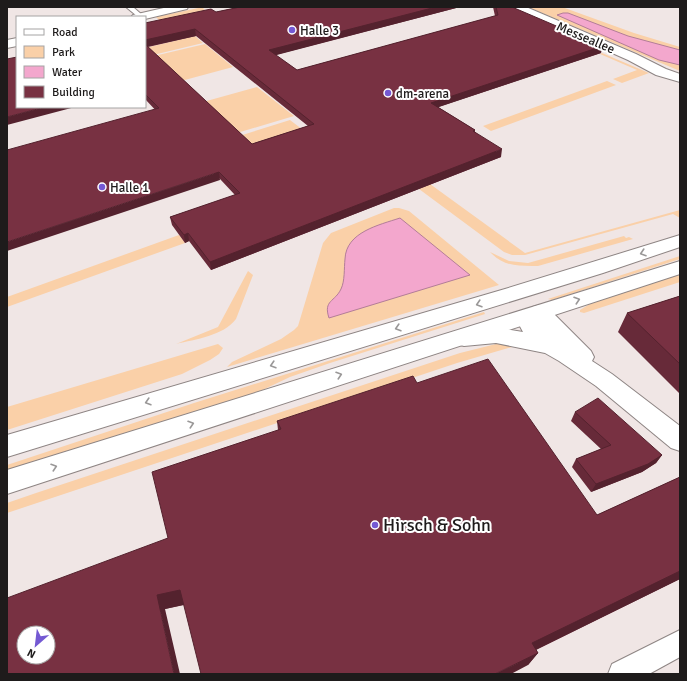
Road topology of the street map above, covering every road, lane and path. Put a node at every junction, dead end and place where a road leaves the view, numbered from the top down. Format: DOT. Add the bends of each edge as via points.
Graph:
graph roads {
  1 [pos="129,7"];
  2 [pos="183,7"];
  3 [pos="517,7"];
  4 [pos="137,16"];
  5 [pos="632,57"];
  6 [pos="680,74"];
  7 [pos="680,78"];
  8 [pos="680,241"];
  9 [pos="680,267"];
  10 [pos="528,306"];
  11 [pos="455,339"];
  12 [pos="552,347"];
  13 [pos="604,380"];
  14 [pos="680,440"];
  15 [pos="7,446"];
  16 [pos="7,482"];
  17 [pos="680,643"];
  18 [pos="622,674"];
  1 -- 4 [label="street"];
  2 -- 4 [label="main road"];
  3 -- 5 [label="main road, Messeallee"];
  5 -- 6 [label="main road, Messeallee"];
  5 -- 7 [label="main road, Messeallee" via="661,72"];
  8 -- 10 [label="main road, one-way" via="547,285"];
  10 -- 9 [label="main road, one-way"];
  10 -- 11 [label="main road" via="499,325"];
  10 -- 12 [label="main road" via="532,330"];
  10 -- 13 [label="main road" via="558,330"];
  10 -- 15 [label="main road, one-way" via="107,414"];
  11 -- 12 [label="main road" via="496,335"];
  16 -- 11 [label="main road, one-way"];
  12 -- 13 [label="main road"];
  13 -- 14 [label="main road"];
  17 -- 18 [label="street"];
}
